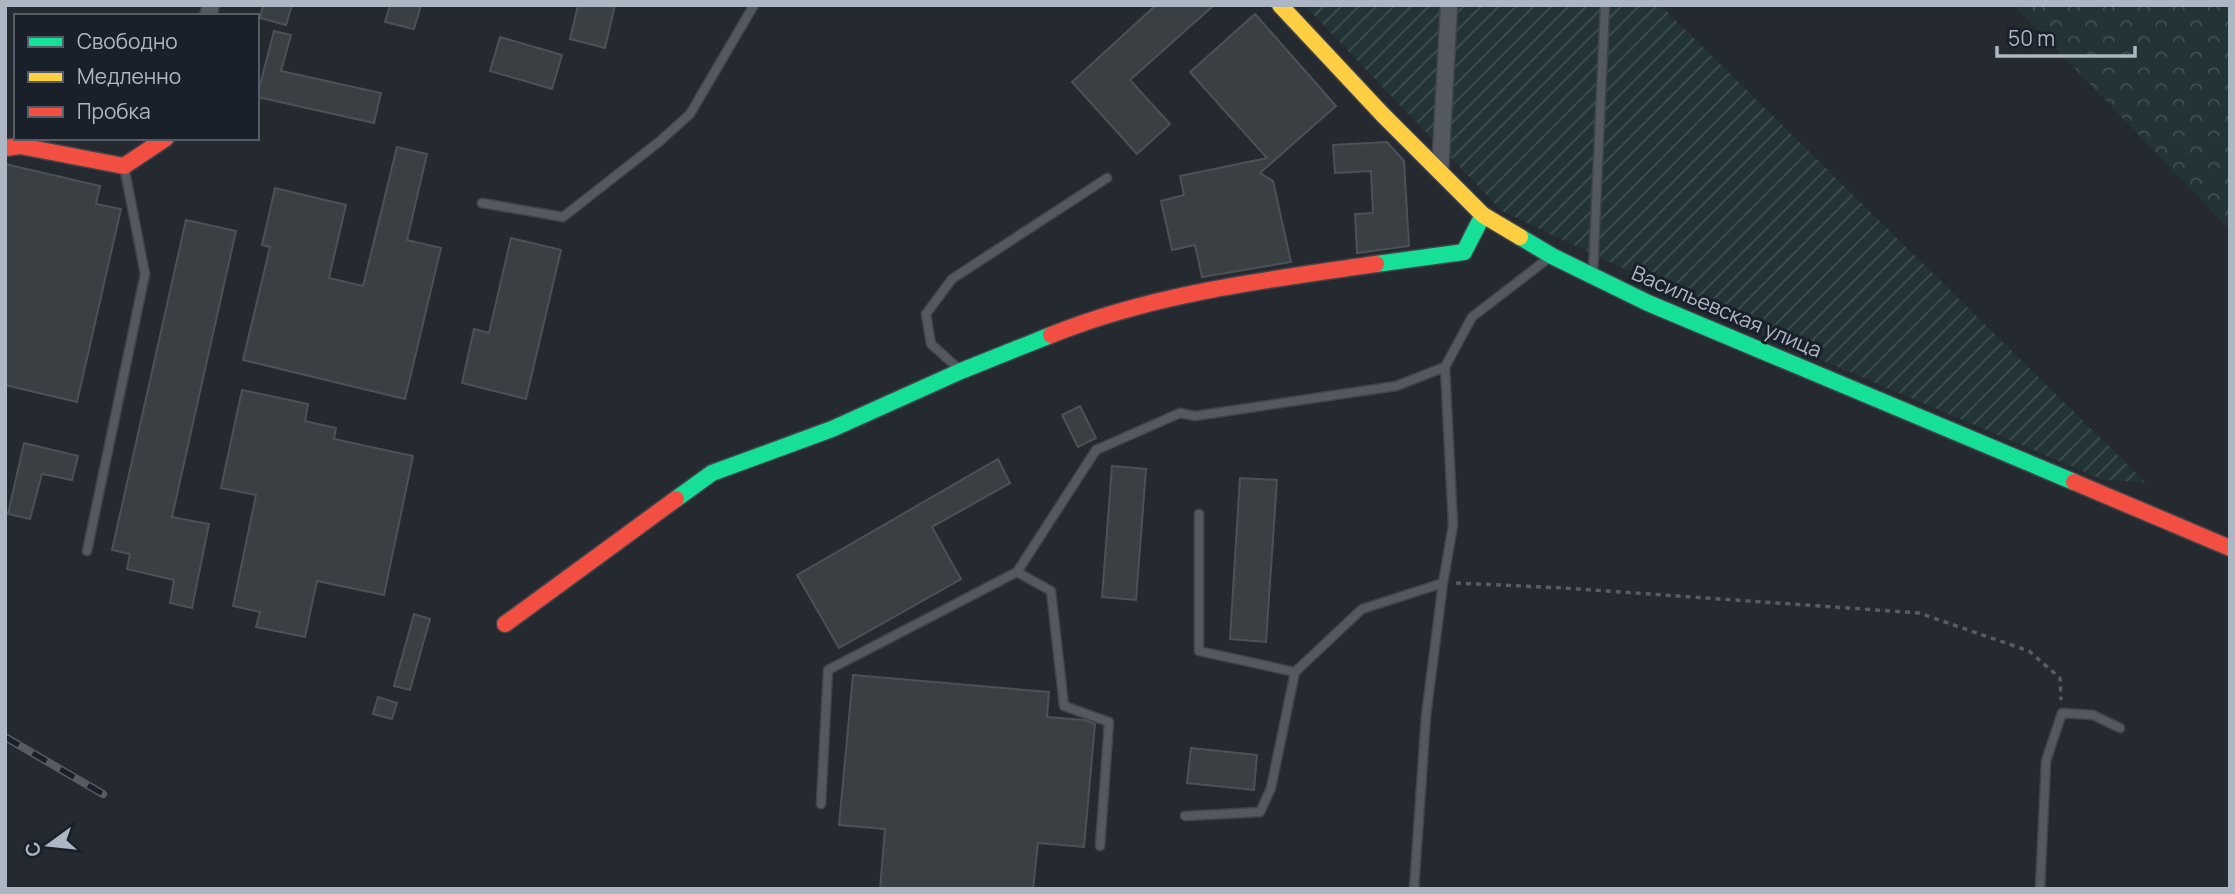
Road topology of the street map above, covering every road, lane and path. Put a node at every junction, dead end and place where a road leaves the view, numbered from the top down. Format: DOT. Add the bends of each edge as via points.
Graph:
graph roads {
  1 [pos="754,5"];
  2 [pos="1280,5"];
  3 [pos="1449,5"];
  4 [pos="1605,5"];
  5 [pos="163,140"];
  6 [pos="5,148"];
  7 [pos="124,166"];
  8 [pos="1440,172"];
  9 [pos="1107,178"];
  10 [pos="482,203"];
  11 [pos="1483,215"];
  12 [pos="1552,256"];
  13 [pos="1593,276"];
  14 [pos="1445,367"];
  15 [pos="961,371"];
  16 [pos="1199,513"];
  17 [pos="2230,548"];
  18 [pos="87,551"];
  19 [pos="1017,572"];
  20 [pos="1443,583"];
  21 [pos="505,624"];
  22 [pos="1295,672"];
  23 [pos="2062,713"];
  24 [pos="2120,728"];
  25 [pos="821,804"];
  26 [pos="1185,816"];
  27 [pos="1100,846"];
  28 [pos="1414,889"];
  29 [pos="2040,889"];
  1 -- 10 [label="lane" via="690,114 564,217"];
  2 -- 8 [label="street, Васильевская улица"];
  3 -- 8 [label="street"];
  4 -- 13 [label="lane"];
  5 -- 7 [label="street"];
  6 -- 7 [label="street" via="20,146"];
  7 -- 18 [label="lane" via="145,274"];
  8 -- 11 [label="street, Васильевская улица"];
  9 -- 15 [label="lane" via="952,279 926,314 931,344"];
  11 -- 12 [label="street, Васильевская улица"];
  11 -- 15 [label="street" via="1464,252 1174,296 1063,330"];
  12 -- 13 [label="street, Васильевская улица"];
  12 -- 14 [label="lane" via="1472,317"];
  13 -- 17 [label="street, Васильевская улица"];
  14 -- 19 [label="lane" via="1396,386 1195,416 1180,413 1096,450"];
  14 -- 20 [label="lane" via="1454,526"];
  15 -- 21 [label="street" via="832,429 712,473"];
  16 -- 22 [label="lane" via="1199,651"];
  19 -- 25 [label="lane" via="828,670"];
  19 -- 27 [label="lane" via="1051,591 1064,706 1109,722"];
  20 -- 22 [label="lane" via="1362,609"];
  20 -- 23 [label="path" via="1919,613 2029,651 2060,678"];
  20 -- 28 [label="lane" via="1426,716"];
  22 -- 26 [label="lane" via="1271,788 1260,812"];
  23 -- 24 [label="lane" via="2093,715"];
  23 -- 29 [label="lane" via="2046,761"];
}
